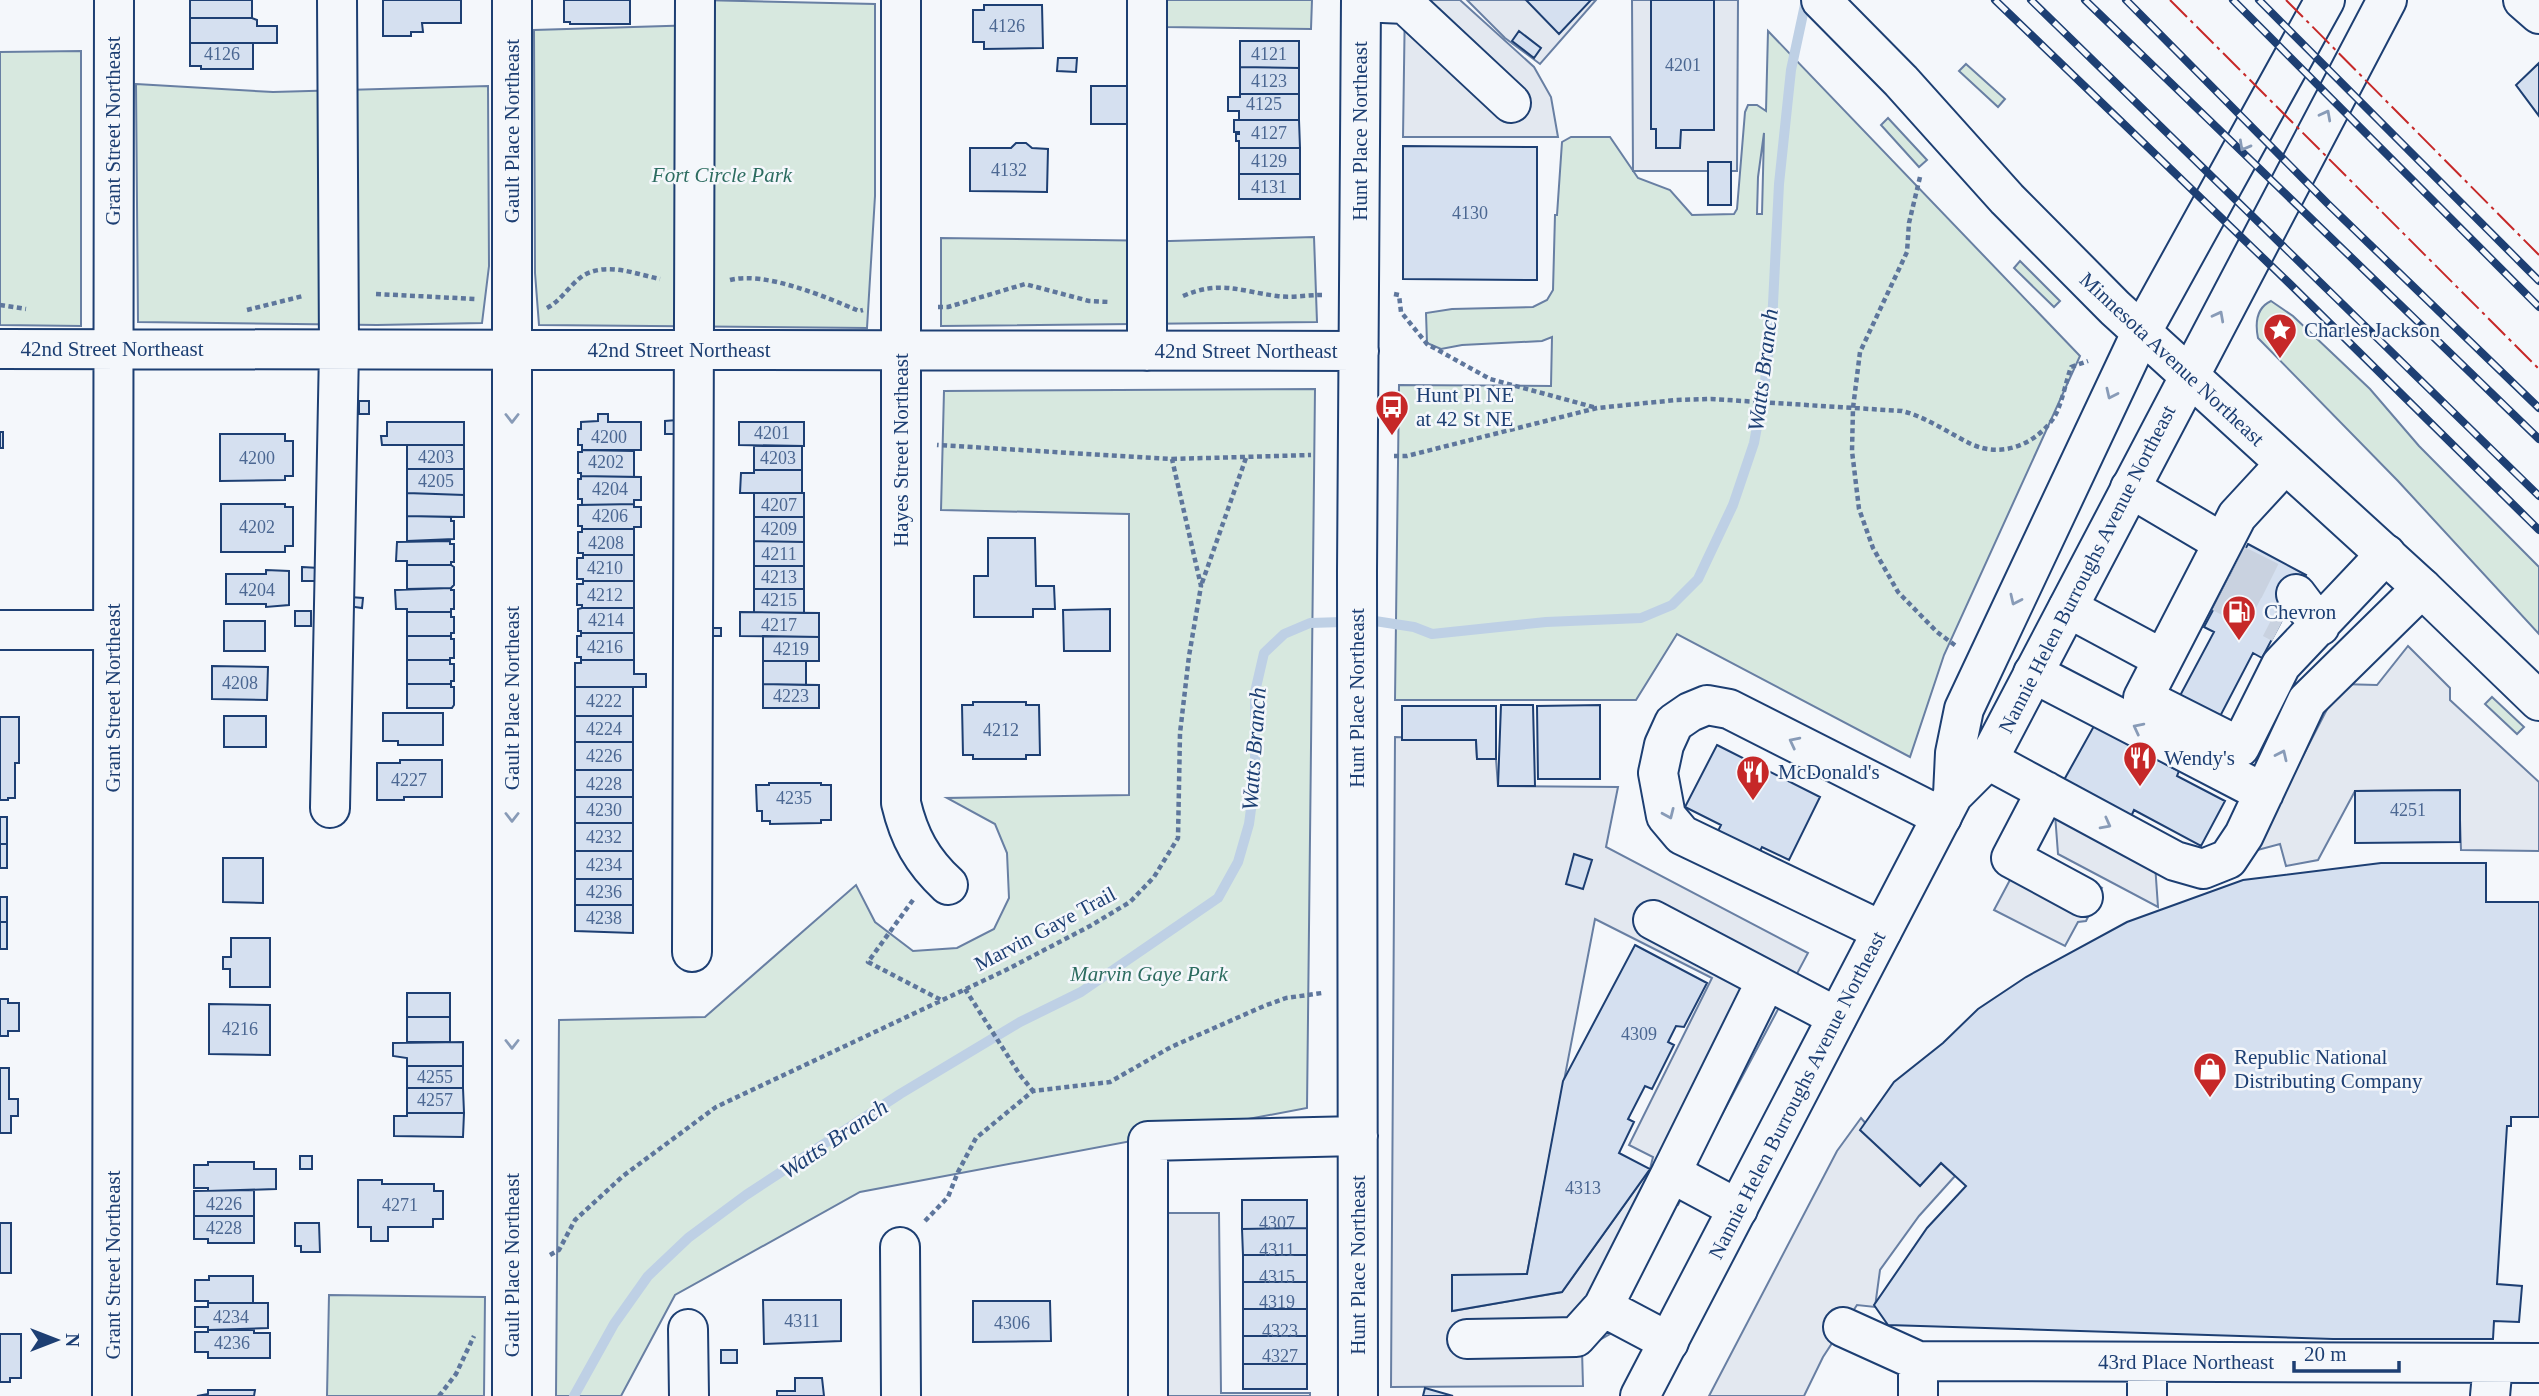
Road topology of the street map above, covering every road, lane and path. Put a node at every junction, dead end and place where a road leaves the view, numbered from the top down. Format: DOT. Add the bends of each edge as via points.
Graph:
graph roads {
  1 [pos="114,0"];
  2 [pos="337,0"];
  3 [pos="512,0"];
  4 [pos="695,0"];
  5 [pos="901,0"];
  6 [pos="1147,0"];
  7 [pos="2325,0"];
  8 [pos="2387,0"];
  9 [pos="2523,0"];
  10 [pos="1361,1"];
  11 [pos="1832,11"];
  12 [pos="2539,14"];
  13 [pos="1511,103"];
  14 [pos="1920,177"];
  15 [pos="1389,294"];
  16 [pos="2141,333"];
  17 [pos="0,349"];
  18 [pos="114,349"];
  19 [pos="339,350"];
  20 [pos="512,350"];
  21 [pos="695,350"];
  22 [pos="901,351"];
  23 [pos="1147,351"];
  24 [pos="1359,351"];
  25 [pos="2188,376"];
  26 [pos="1597,408"];
  27 [pos="1853,408"];
  28 [pos="901,449"];
  29 [pos="1311,455"];
  30 [pos="1247,456"];
  31 [pos="1408,456"];
  32 [pos="1172,459"];
  33 [pos="2285,464"];
  34 [pos="2130,488"];
  35 [pos="2386,554"];
  36 [pos="2224,570"];
  37 [pos="1201,586"];
  38 [pos="2422,588"];
  39 [pos="2068,608"];
  40 [pos="0,630"];
  41 [pos="113,630"];
  42 [pos="1956,646"];
  43 [pos="2163,659"];
  44 [pos="2034,673"];
  45 [pos="2539,701"];
  46 [pos="1988,760"];
  47 [pos="2046,791"];
  48 [pos="2264,793"];
  49 [pos="1947,806"];
  50 [pos="330,808"];
  51 [pos="941,878"];
  52 [pos="2083,897"];
  53 [pos="1653,920"];
  54 [pos="1882,931"];
  55 [pos="692,952"];
  56 [pos="1766,981"];
  57 [pos="965,989"];
  58 [pos="1322,993"];
  59 [pos="942,1001"];
  60 [pos="1837,1017"];
  61 [pos="1033,1091"];
  62 [pos="1358,1136"];
  63 [pos="1671,1173"];
  64 [pos="1738,1209"];
  65 [pos="900,1247"];
  66 [pos="540,1261"];
  67 [pos="1603,1307"];
  68 [pos="1843,1327"];
  69 [pos="688,1329"];
  70 [pos="476,1330"];
  71 [pos="1466,1339"];
  72 [pos="1669,1342"];
  73 [pos="2539,1363"];
  74 [pos="1918,1378"];
  75 [pos="2147,1379"];
  76 [pos="2492,1380"];
  77 [pos="112,1396"];
  78 [pos="439,1396"];
  79 [pos="512,1396"];
  80 [pos="689,1396"];
  81 [pos="901,1396"];
  82 [pos="1148,1396"];
  83 [pos="1358,1396"];
  84 [pos="1640,1396"];
  1 -- 18 [label="street, Grant Street Northeast"];
  2 -- 19 [label="street"];
  3 -- 20 [label="street, Gault Place Northeast"];
  4 -- 21 [label="street"];
  5 -- 22 [label="street, Hayes Street Northeast"];
  6 -- 23 [label="street"];
  7 -- 16 [label="street, Nannie Helen Burroughs Avenue Northeast, one-way"];
  25 -- 8 [label="street, Nannie Helen Burroughs Avenue Northeast, one-way"];
  9 -- 12 [label="street"];
  10 -- 13 [label="street" via="1405,4"];
  10 -- 24 [label="street, Hunt Place Northeast"];
  11 -- 16 [label="street, Minnesota Avenue Northeast" via="2007,199"];
  14 -- 27 [label="path" via="1907,252 1860,352"];
  15 -- 26 [label="path" via="1399,295 1401,313 1427,344 1490,379"];
  16 -- 25 [label="street, Minnesota Avenue Northeast"];
  16 -- 27 [label="path" via="2098,358 2071,367 2054,418 2027,444 2014,449 1975,446 1914,414"];
  16 -- 49 [label="street, Nannie Helen Burroughs Avenue Northeast, one-way" via="1964,709"];
  17 -- 18 [label="street, 42nd Street Northeast"];
  18 -- 19 [label="street, 42nd Street Northeast"];
  18 -- 41 [label="street, Grant Street Northeast"];
  19 -- 20 [label="street, 42nd Street Northeast"];
  19 -- 50 [label="street"];
  20 -- 21 [label="street, 42nd Street Northeast"];
  20 -- 79 [label="street, Gault Place Northeast, one-way"];
  21 -- 22 [label="street, 42nd Street Northeast"];
  21 -- 55 [label="street"];
  22 -- 23 [label="street, 42nd Street Northeast"];
  22 -- 28 [label="street, Hayes Street Northeast"];
  23 -- 24 [label="street, 42nd Street Northeast"];
  24 -- 62 [label="street, Hunt Place Northeast"];
  25 -- 33 [label="street, Minnesota Avenue Northeast"];
  25 -- 34 [label="street, Nannie Helen Burroughs Avenue Northeast"];
  26 -- 27 [label="path" via="1711,399"];
  26 -- 31 [label="path"];
  27 -- 42 [label="path" via="1852,451 1859,509 1873,548 1898,592"];
  28 -- 32 [label="path" via="936,445"];
  28 -- 51 [label="street, Hayes Street Northeast" via="901,803 912,840"];
  29 -- 30 [label="path"];
  30 -- 32 [label="path"];
  30 -- 37 [label="path"];
  32 -- 37 [label="path, Marvin Gaye Trail"];
  33 -- 35 [label="street, Minnesota Avenue Northeast"];
  33 -- 36 [label="street" via="2237,516"];
  34 -- 36 [label="street"];
  34 -- 39 [label="street, Nannie Helen Burroughs Avenue Northeast"];
  35 -- 38 [label="street, Minnesota Avenue Northeast"];
  35 -- 43 [label="street" via="2296,613 2281,665 2240,747 2143,698"];
  36 -- 43 [label="street"];
  37 -- 57 [label="path, Marvin Gaye Trail" via="1181,733 1178,838 1154,877 1130,902"];
  38 -- 45 [label="street, Minnesota Avenue Northeast"];
  48 -- 38 [label="street, one-way" via="2307,701"];
  39 -- 43 [label="street"];
  39 -- 44 [label="street, Nannie Helen Burroughs Avenue Northeast"];
  40 -- 41 [label="street"];
  41 -- 77 [label="street, Grant Street Northeast"];
  44 -- 46 [label="street, Nannie Helen Burroughs Avenue Northeast"];
  48 -- 44 [label="street, one-way"];
  46 -- 47 [label="street"];
  46 -- 49 [label="street, Nannie Helen Burroughs Avenue Northeast"];
  47 -- 48 [label="street, one-way" via="2175,861 2203,869 2228,859"];
  47 -- 52 [label="street" via="2011,858"];
  49 -- 54 [label="street, Nannie Helen Burroughs Avenue Northeast"];
  49 -- 54 [label="street, one-way" via="1729,709 1707,705 1674,723 1658,773 1666,816 1682,835"];
  51 -- 59 [label="path" via="868,962"];
  53 -- 56 [label="street"];
  54 -- 60 [label="street, Nannie Helen Burroughs Avenue Northeast"];
  56 -- 60 [label="street"];
  56 -- 63 [label="street"];
  57 -- 59 [label="path, Marvin Gaye Trail"];
  57 -- 61 [label="path"];
  58 -- 61 [label="path" via="1264,1006 1171,1047 1110,1082"];
  59 -- 66 [label="path, Marvin Gaye Trail" via="716,1107 623,1176 575,1220 559,1250"];
  60 -- 64 [label="street, Nannie Helen Burroughs Avenue Northeast"];
  61 -- 65 [label="path" via="976,1138 948,1197"];
  62 -- 82 [label="street" via="1148,1140"];
  62 -- 83 [label="street, Hunt Place Northeast"];
  63 -- 64 [label="street"];
  63 -- 67 [label="street"];
  64 -- 72 [label="street, Nannie Helen Burroughs Avenue Northeast"];
  65 -- 81 [label="street"];
  67 -- 71 [label="street" via="1576,1337"];
  67 -- 72 [label="street"];
  68 -- 74 [label="street"];
  69 -- 80 [label="street"];
  70 -- 78 [label="path" via="456,1374"];
  72 -- 84 [label="street, Nannie Helen Burroughs Avenue Northeast"];
  73 -- 76 [label="street, 43rd Place Northeast"];
  74 -- 75 [label="street, 43rd Place Northeast"];
  75 -- 76 [label="street, 43rd Place Northeast"];
}
